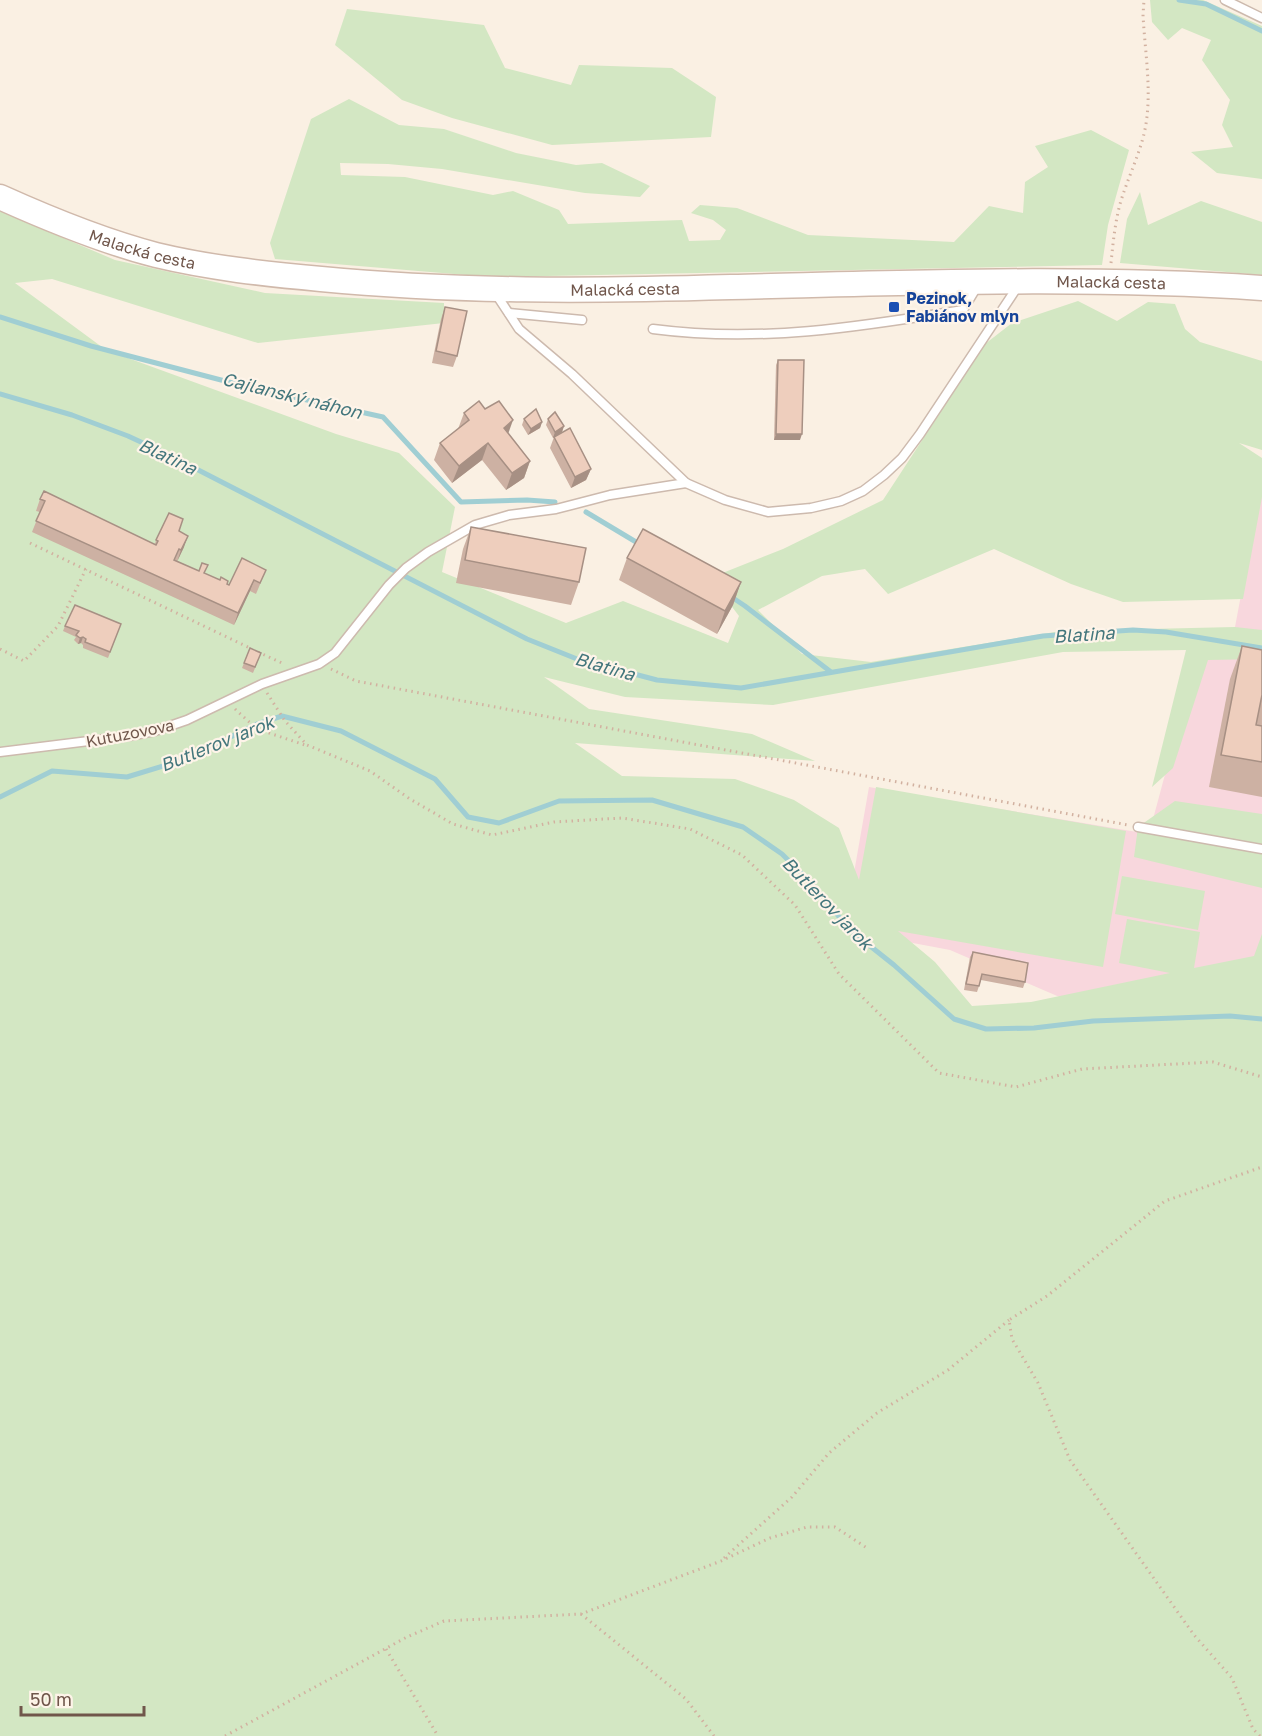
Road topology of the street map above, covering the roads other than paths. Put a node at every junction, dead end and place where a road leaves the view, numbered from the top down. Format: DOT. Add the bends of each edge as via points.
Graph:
graph roads {
  1 [pos="1225,0"];
  2 [pos="1262,18"];
  3 [pos="0,197"];
  4 [pos="1022,281"];
  5 [pos="980,282"];
  6 [pos="1262,288"];
  7 [pos="493,289"];
  8 [pos="509,313"];
  9 [pos="582,321"];
  10 [pos="653,329"];
  11 [pos="686,483"];
  12 [pos="0,752"];
  13 [pos="1138,827"];
  14 [pos="1262,849"];
  1 -- 2 [label="lane"];
  3 -- 7 [label="main road, Malacká cesta" via="114,243 242,271 383,285"];
  4 -- 5 [label="main road, Malacká cesta"];
  4 -- 6 [label="main road, Malacká cesta" via="1110,280"];
  4 -- 11 [label="lane" via="902,458 863,491 842,501 768,512 724,500"];
  5 -- 7 [label="main road, Malacká cesta" via="661,290"];
  5 -- 10 [label="lane" via="963,310 856,327 767,335 690,334"];
  7 -- 8 [label="lane"];
  8 -- 9 [label="lane"];
  8 -- 11 [label="lane" via="519,329"];
  11 -- 12 [label="lane, Kutuzovova" via="492,519 462,532 406,568 335,653 187,720 155,730"];
  13 -- 14 [label="lane"];
}
